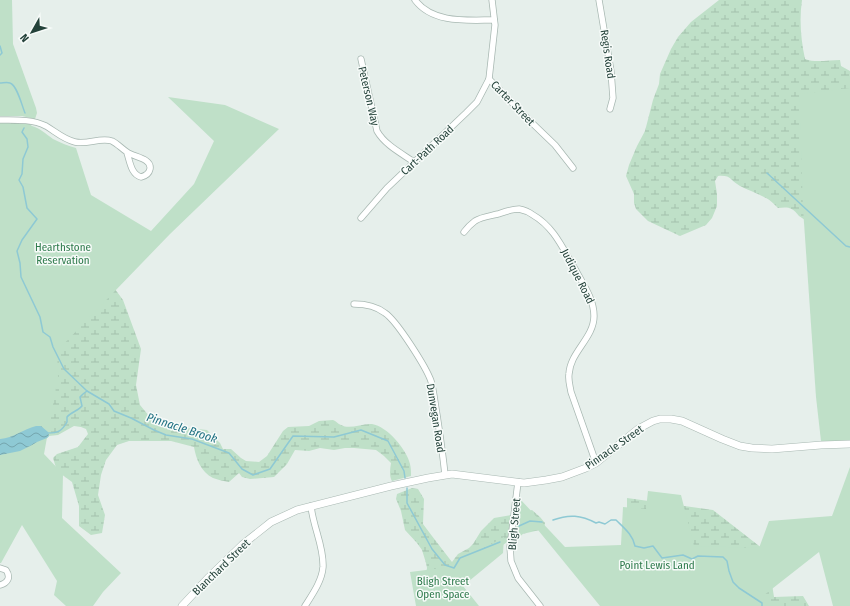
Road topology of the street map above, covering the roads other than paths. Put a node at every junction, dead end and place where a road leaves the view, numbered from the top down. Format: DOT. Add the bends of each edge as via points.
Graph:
graph roads {
  1 [pos="415,0"];
  2 [pos="492,0"];
  3 [pos="599,0"];
  4 [pos="494,20"];
  5 [pos="361,59"];
  6 [pos="489,79"];
  7 [pos="610,109"];
  8 [pos="0,120"];
  9 [pos="127,153"];
  10 [pos="414,162"];
  11 [pos="573,168"];
  12 [pos="361,218"];
  13 [pos="464,232"];
  14 [pos="354,304"];
  15 [pos="850,444"];
  16 [pos="596,463"];
  17 [pos="445,475"];
  18 [pos="518,482"];
  19 [pos="351,496"];
  20 [pos="311,506"];
  21 [pos="0,568"];
  22 [pos="0,585"];
  23 [pos="182,606"];
  24 [pos="304,606"];
  25 [pos="540,606"];
  1 -- 4 [label="street" via="421,7 441,17 456,20"];
  2 -- 4 [label="street, Carter Street"];
  3 -- 7 [label="street, Regis Road" via="611,71 613,98"];
  4 -- 6 [label="street, Carter Street"];
  5 -- 10 [label="street, Peterson Way" via="380,137"];
  6 -- 10 [label="street, Cart-Path Road" via="477,102"];
  6 -- 11 [label="street, Carter Street" via="555,146"];
  8 -- 9 [label="street" via="23,120 43,125 75,142 109,140"];
  9 -- 9 [label="street" via="148,162 150,168 147,174 141,177 135,174"];
  10 -- 12 [label="street, Cart-Path Road"];
  13 -- 16 [label="street, Judique Road" via="477,220 518,209 538,218 549,227 559,241 594,305 592,329 568,373 571,392"];
  14 -- 17 [label="street, Dunvegan Road" via="368,305 390,317 426,370 434,398"];
  15 -- 16 [label="street, Pinnacle Street" via="752,448 722,440 682,421 667,418 652,421 638,429"];
  16 -- 18 [label="street, Pinnacle Street" via="562,477"];
  17 -- 18 [label="street, Pinnacle Street"];
  17 -- 19 [label="street, Pinnacle Street"];
  18 -- 25 [label="street, Bligh Street" via="510,546 512,561 518,578"];
  19 -- 20 [label="street, Blanchard Street"];
  20 -- 23 [label="street, Blanchard Street" via="271,522 242,545"];
  20 -- 24 [label="street" via="323,568 316,588"];
  21 -- 22 [label="street" via="6,570 9,576 8,580"];
}
